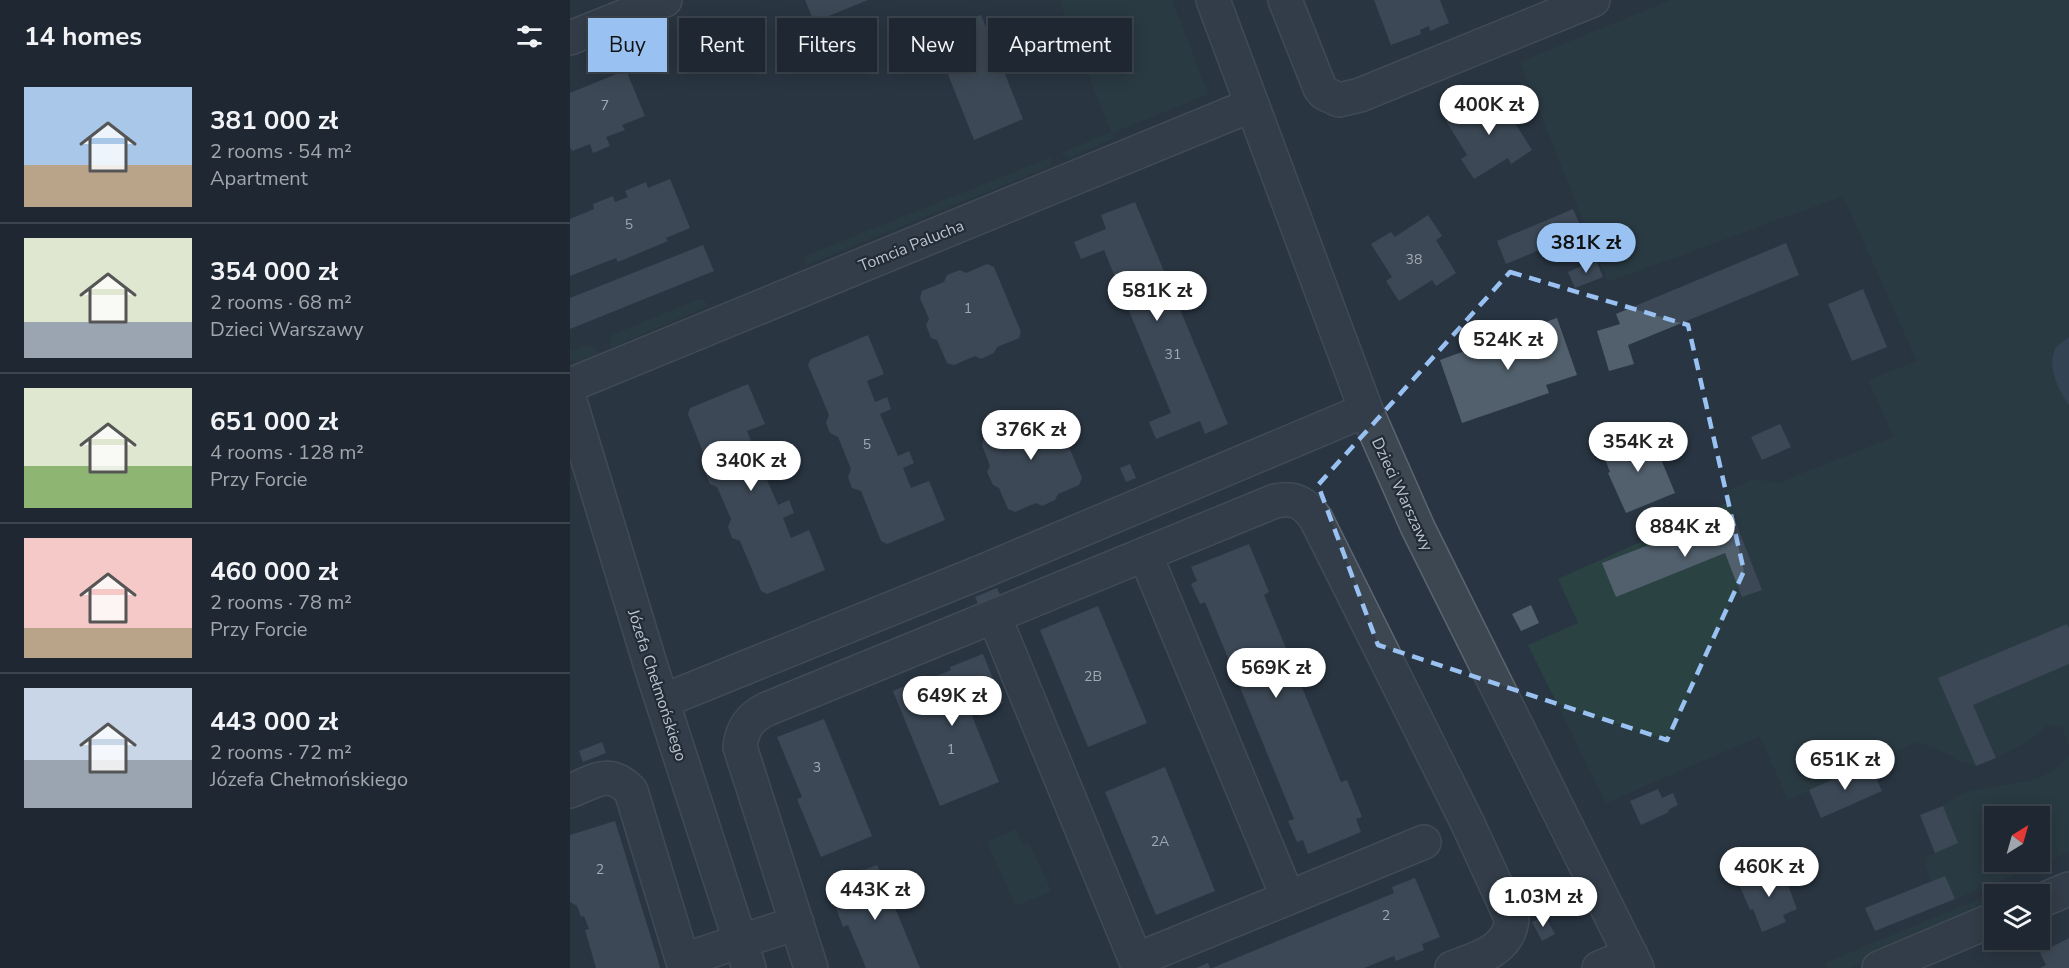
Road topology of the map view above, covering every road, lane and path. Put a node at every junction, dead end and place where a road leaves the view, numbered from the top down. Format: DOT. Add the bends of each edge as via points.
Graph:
graph roads {
  1 [pos="664,0"];
  2 [pos="1214,0"];
  3 [pos="1285,0"];
  4 [pos="1593,0"];
  5 [pos="570,38"];
  6 [pos="1252,105"];
  7 [pos="570,386"];
  8 [pos="570,401"];
  9 [pos="1366,410"];
  10 [pos="1145,554"];
  11 [pos="994,616"];
  12 [pos="663,701"];
  13 [pos="570,791"];
  14 [pos="1424,842"];
  15 [pos="2069,888"];
  16 [pos="2050,897"];
  17 [pos="1288,898"];
  18 [pos="797,923"];
  19 [pos="1984,925"];
  20 [pos="745,954"];
  21 [pos="1634,961"];
  22 [pos="684,964"];
  23 [pos="1138,964"];
  24 [pos="811,968"];
  25 [pos="1452,968"];
  26 [pos="1599,968"];
  27 [pos="1879,968"];
  1 -- 5 [label="street"];
  2 -- 6 [label="street, Dzieci Warszawy"];
  3 -- 4 [label="street" via="1320,88 1339,100 1360,96"];
  6 -- 7 [label="street, Tomcia Palucha"];
  6 -- 9 [label="street, Dzieci Warszawy"];
  8 -- 12 [label="street, Józefa Chełmońskiego"];
  9 -- 12 [label="street"];
  9 -- 21 [label="street, Dzieci Warszawy" via="1423,538"];
  10 -- 11 [label="street"];
  10 -- 17 [label="street"];
  10 -- 25 [label="street" via="1275,501 1294,500 1311,511 1512,920 1511,930 1498,947"];
  11 -- 18 [label="street" via="767,708 745,726 740,747"];
  11 -- 23 [label="street"];
  12 -- 20 [label="street, Józefa Chełmońskiego"];
  13 -- 22 [label="street" via="612,777 631,791"];
  14 -- 17 [label="street"];
  15 -- 16 [label="street"];
  17 -- 23 [label="street"];
  18 -- 20 [label="street"];
  18 -- 24 [label="street"];
  19 -- 27 [label="street"];
  20 -- 22 [label="street"];
  21 -- 26 [label="street"];
}
